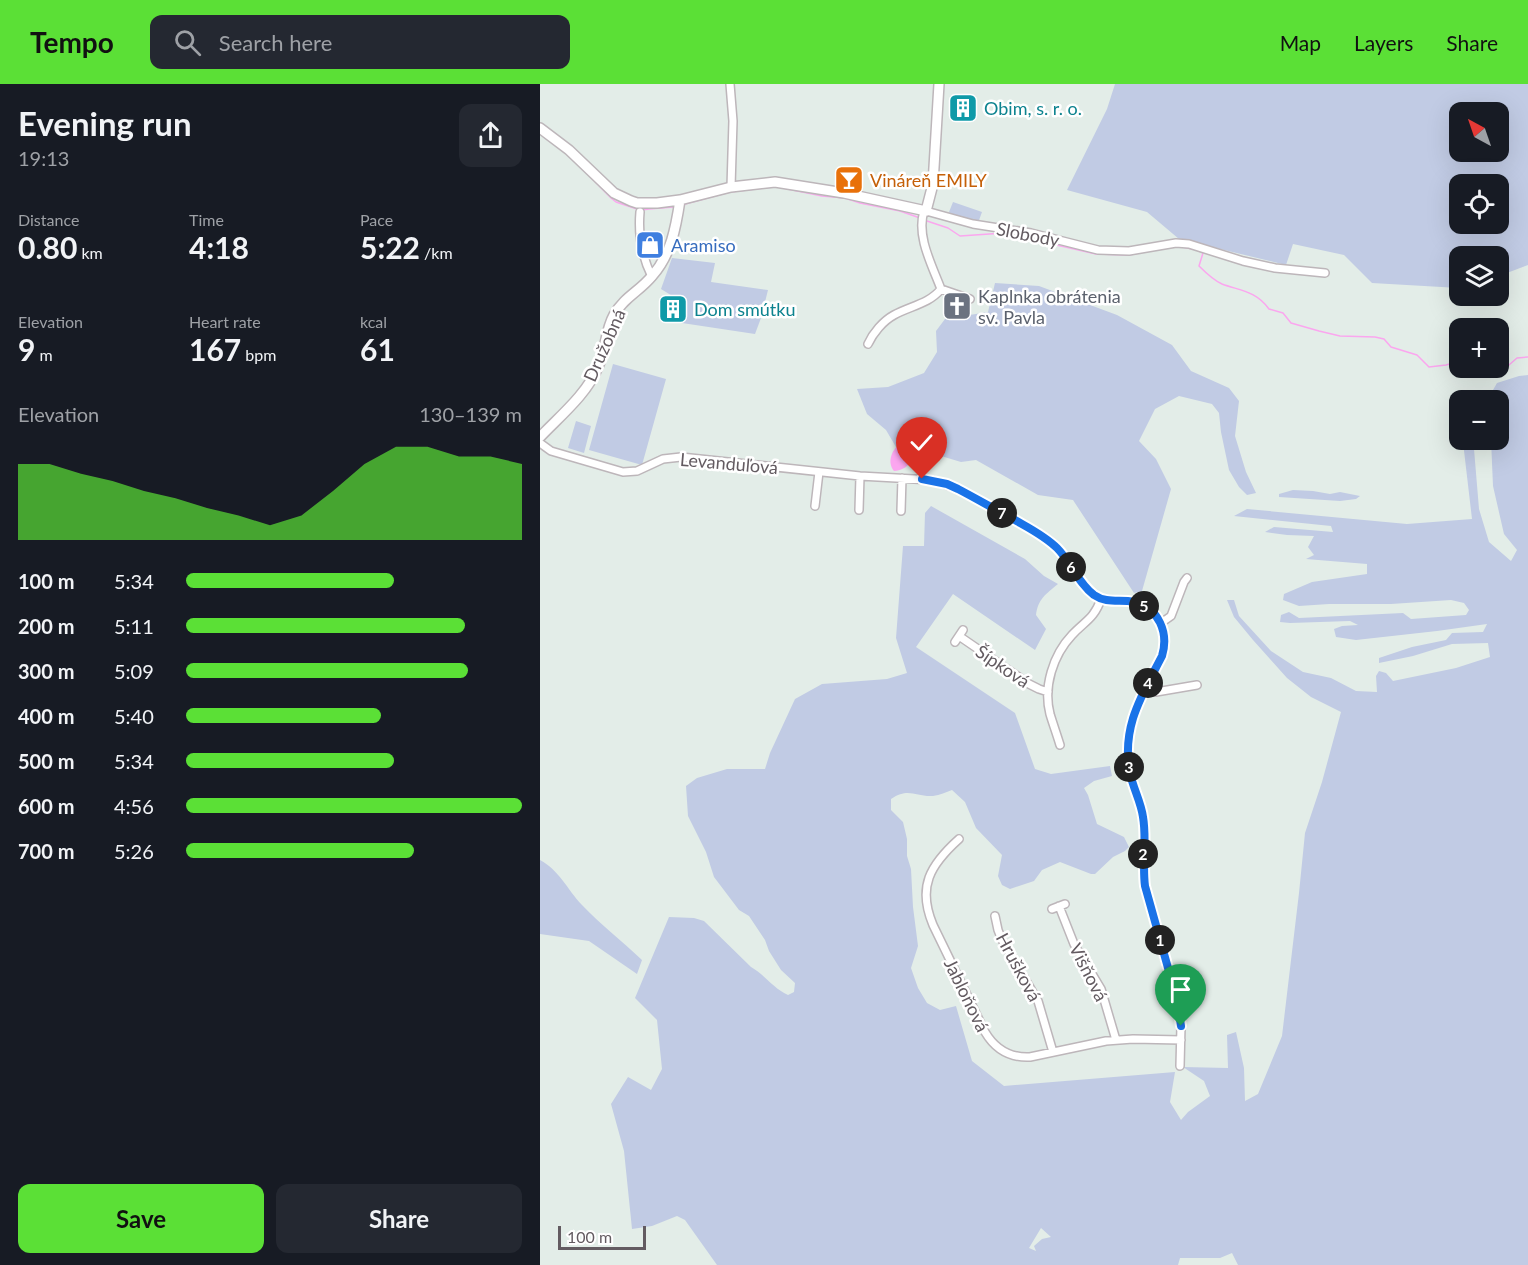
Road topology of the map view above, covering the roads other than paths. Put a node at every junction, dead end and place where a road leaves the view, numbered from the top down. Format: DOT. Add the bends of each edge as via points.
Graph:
graph roads {
  1 [pos="730,84"];
  2 [pos="939,84"];
  3 [pos="540,128"];
  4 [pos="730,187"];
  5 [pos="680,200"];
  6 [pos="640,212"];
  7 [pos="924,215"];
  8 [pos="1324,273"];
  9 [pos="652,277"];
  10 [pos="941,289"];
  11 [pos="970,298"];
  12 [pos="868,344"];
  13 [pos="540,437"];
  14 [pos="540,443"];
  15 [pos="819,472"];
  16 [pos="860,476"];
  17 [pos="902,478"];
  18 [pos="814,506"];
  19 [pos="859,510"];
  20 [pos="901,511"];
  21 [pos="1187,578"];
  22 [pos="1101,599"];
  23 [pos="1161,623"];
  24 [pos="959,636"];
  25 [pos="1197,685"];
  26 [pos="1145,688"];
  27 [pos="1048,692"];
  28 [pos="1060,745"];
  29 [pos="959,839"];
  30 [pos="1059,906"];
  31 [pos="995,916"];
  32 [pos="1116,1040"];
  33 [pos="1181,1040"];
  34 [pos="1053,1052"];
  35 [pos="1180,1066"];
  1 -- 4 [label="street"];
  2 -- 7 [label="street" via="933,184"];
  3 -- 5 [label="street, Slobody" via="623,199 638,203"];
  4 -- 5 [label="street, Slobody"];
  4 -- 7 [label="street, Slobody" via="794,184"];
  5 -- 9 [label="street, Družobná" via="672,241"];
  6 -- 9 [label="street" via="643,257"];
  7 -- 8 [label="street, Slobody" via="1031,233 1098,250 1129,251 1190,244 1275,268"];
  7 -- 10 [label="street" via="921,229"];
  9 -- 13 [label="street, Družobná" via="627,297 614,314 598,368 585,389"];
  10 -- 11 [label="street"];
  10 -- 12 [label="street" via="930,300 889,318"];
  14 -- 15 [label="street, Levanduľová" via="551,451 623,472 681,457"];
  15 -- 16 [label="street, Levanduľová"];
  15 -- 18 [label="street"];
  16 -- 17 [label="street, Levanduľová"];
  16 -- 19 [label="street"];
  17 -- 20 [label="street"];
  17 -- 22 [label="street, Levanduľová" via="947,484 1040,534 1058,548 1086,589"];
  21 -- 23 [label="street" via="1171,616"];
  22 -- 23 [label="street" via="1140,604"];
  22 -- 27 [label="street, Šípková" via="1094,615 1061,650 1051,672"];
  23 -- 26 [label="street" via="1164,649"];
  24 -- 27 [label="street, Šípková" via="1029,684"];
  25 -- 26 [label="street" via="1156,692"];
  26 -- 33 [label="street" via="1130,727 1129,763 1143,816 1145,886 1177,1000"];
  27 -- 28 [label="street, Šípková"];
  29 -- 34 [label="street, Jabloňová" via="942,855 929,876 926,900 933,925 994,1045 1022,1057"];
  30 -- 32 [label="street, Višňová" via="1074,944 1101,989"];
  31 -- 34 [label="street, Hrušková" via="1002,940 1038,1001"];
  32 -- 33 [label="street, Jabloňová"];
  32 -- 34 [label="street, Jabloňová"];
  33 -- 35 [label="street"];
}
